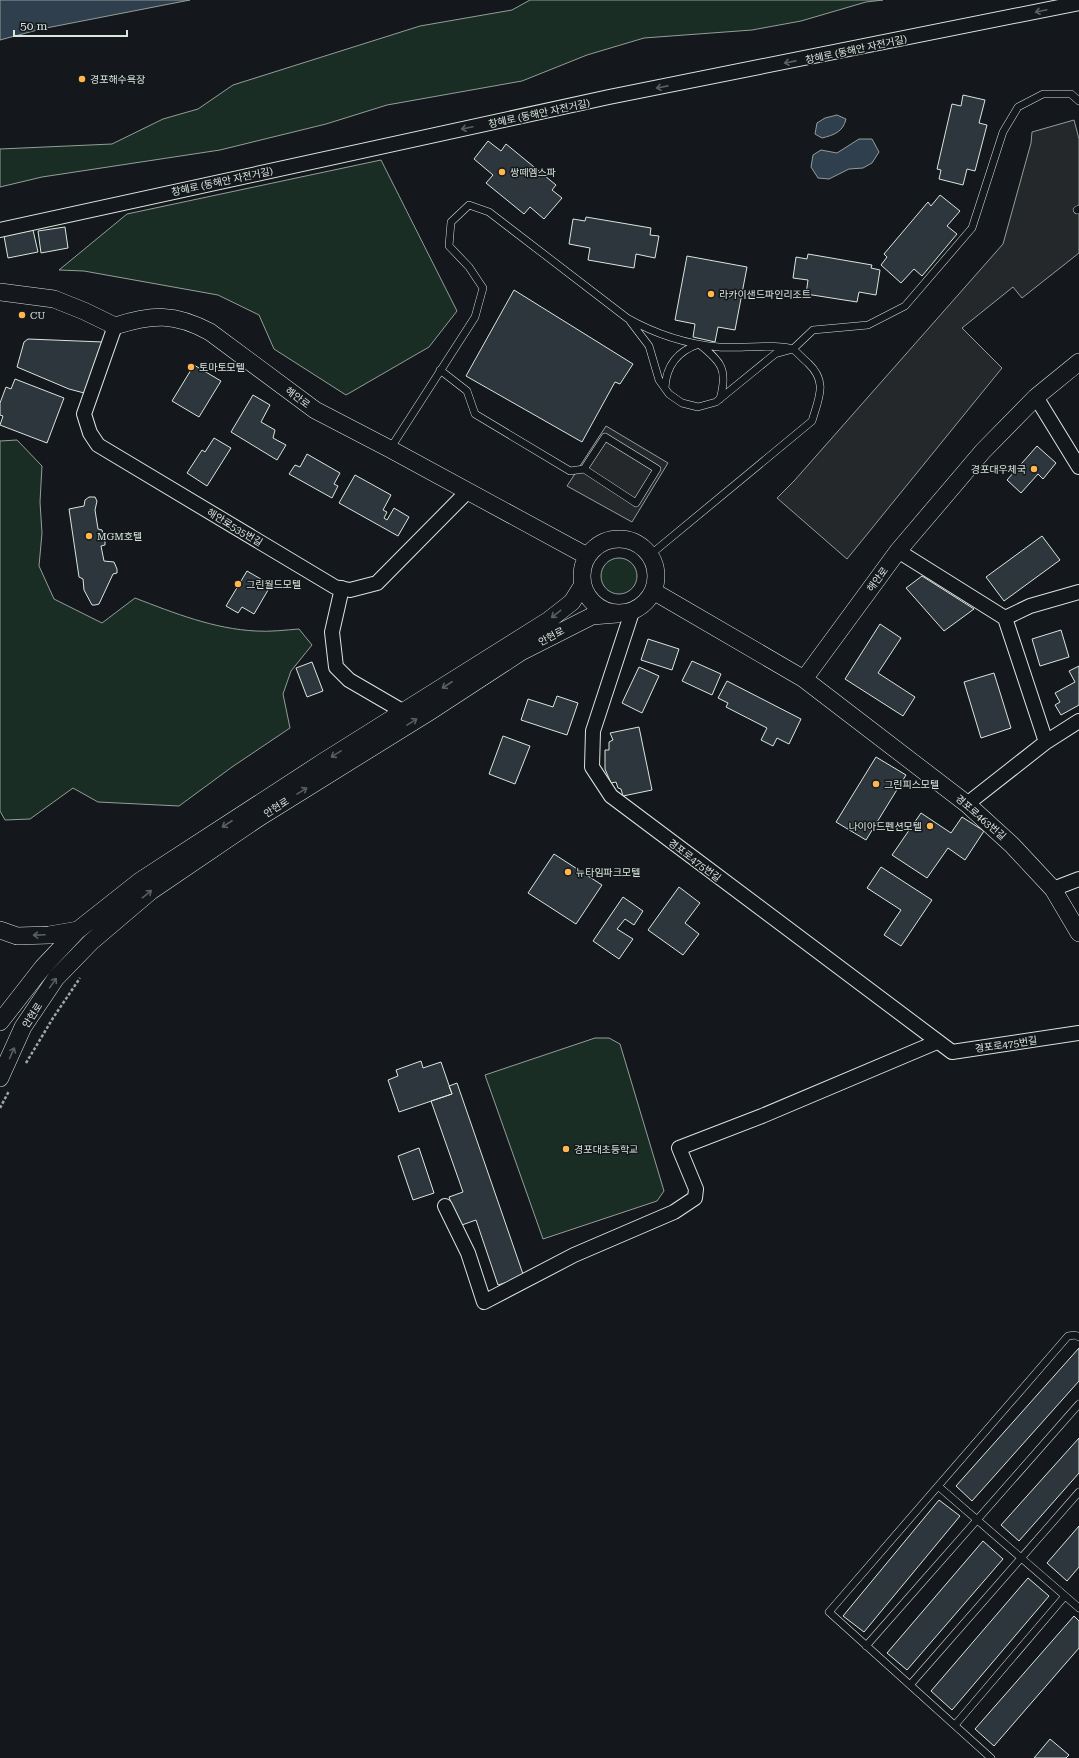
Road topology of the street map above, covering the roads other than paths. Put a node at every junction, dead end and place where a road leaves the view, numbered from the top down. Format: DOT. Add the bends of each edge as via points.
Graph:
graph roads {
  1 [pos="1079,3"];
  2 [pos="1079,100"];
  3 [pos="0,230"];
  4 [pos="0,292"];
  5 [pos="627,318"];
  6 [pos="115,326"];
  7 [pos="699,344"];
  8 [pos="793,349"];
  9 [pos="1077,365"];
  10 [pos="440,370"];
  11 [pos="665,388"];
  12 [pos="1036,397"];
  13 [pos="720,399"];
  14 [pos="390,449"];
  15 [pos="1079,467"];
  16 [pos="584,470"];
  17 [pos="467,492"];
  18 [pos="898,551"];
  19 [pos="650,555"];
  20 [pos="587,556"];
  21 [pos="582,586"];
  22 [pos="342,588"];
  23 [pos="653,591"];
  24 [pos="1079,592"];
  25 [pos="624,613"];
  26 [pos="1005,618"];
  27 [pos="804,679"];
  28 [pos="404,712"];
  29 [pos="1079,721"];
  30 [pos="1046,742"];
  31 [pos="967,804"];
  32 [pos="1079,878"];
  33 [pos="1053,889"];
  34 [pos="0,930"];
  35 [pos="78,930"];
  36 [pos="1079,933"];
  37 [pos="2,1014"];
  38 [pos="23,1027"];
  39 [pos="1079,1033"];
  40 [pos="937,1042"];
  41 [pos="6,1082"];
  42 [pos="445,1206"];
  43 [pos="1079,1337"];
  44 [pos="1079,1404"];
  45 [pos="938,1486"];
  46 [pos="1079,1492"];
  47 [pos="976,1520"];
  48 [pos="1021,1558"];
  49 [pos="1065,1596"];
  50 [pos="1079,1608"];
  51 [pos="866,1646"];
  52 [pos="910,1685"];
  53 [pos="955,1725"];
  54 [pos="991,1758"];
  1 -- 3 [label="street, 창혜로 (동해안 자전거길), one-way" via="609,97"];
  2 -- 8 [label="lane" via="1071,94 1043,94 1018,107 1003,132 972,228 905,306 868,325 813,330"];
  4 -- 6 [label="street" via="54,299"];
  5 -- 7 [label="lane" via="650,331"];
  5 -- 10 [label="lane" via="489,212 469,205 451,222 449,246 469,267 483,288 475,316"];
  5 -- 11 [label="lane" via="649,346 659,380"];
  6 -- 14 [label="street, 해안로" via="153,317 192,322 210,332 315,410"];
  6 -- 22 [label="street, 해안로535번길" via="84,414 90,433 98,445 335,587"];
  7 -- 8 [label="lane"];
  7 -- 11 [label="lane" via="689,347 669,366"];
  7 -- 13 [label="lane" via="713,355 722,368 724,383"];
  8 -- 13 [label="lane" via="774,354"];
  8 -- 19 [label="lane" via="816,371 822,390 812,421"];
  9 -- 12 [label="street, 해안로"];
  10 -- 14 [label="lane"];
  10 -- 16 [label="lane" via="468,391 475,414 570,471"];
  11 -- 13 [label="lane" via="682,403 698,406"];
  12 -- 15 [label="street"];
  12 -- 18 [label="street, 해안로" via="983,451"];
  14 -- 17 [label="street, 해안로"];
  16 -- 16 [label="lane" via="636,503 657,469 605,437"];
  17 -- 20 [label="street, 해안로"];
  17 -- 22 [label="street, 해안로535번길" via="377,583 350,590"];
  18 -- 26 [label="street"];
  18 -- 27 [label="street, 해안로"];
  19 -- 20 [label="street" via="641,546 618,539 600,544"];
  19 -- 23 [label="street" via="656,579"];
  20 -- 21 [label="street" via="582,566"];
  21 -- 25 [label="street" via="595,606 605,612"];
  21 -- 28 [label="street, 안현로, one-way" via="572,602 549,620"];
  22 -- 28 [label="street" via="332,632 336,667 349,680"];
  23 -- 25 [label="street" via="640,607"];
  23 -- 27 [label="street"];
  24 -- 26 [label="street" via="1030,606"];
  38 -- 25 [label="street, 안현로, one-way" via="56,978 91,942 151,891 260,817 521,652 592,616"];
  25 -- 40 [label="street, 경포로475번길" via="593,731 592,767 611,796"];
  26 -- 30 [label="street"];
  27 -- 31 [label="street, 경포로463번길"];
  28 -- 35 [label="street, 안현로, one-way" via="146,877"];
  29 -- 30 [label="street"];
  30 -- 31 [label="street"];
  31 -- 33 [label="street, 경포로463번길" via="1012,845"];
  32 -- 33 [label="street"];
  33 -- 36 [label="street, 경포로463번길"];
  35 -- 34 [label="street, one-way" via="49,935 17,936"];
  35 -- 37 [label="street, 안현로"];
  37 -- 38 [label="street"];
  41 -- 38 [label="street, 안현로, one-way"];
  39 -- 40 [label="street, 경포로475번길" via="952,1052"];
  40 -- 42 [label="street" via="679,1148 696,1189 694,1198 674,1212 574,1255 484,1302 468,1253"];
  43 -- 45 [label="lane" via="1068,1336"];
  44 -- 47 [label="lane"];
  45 -- 47 [label="lane"];
  45 -- 51 [label="lane" via="829,1612"];
  46 -- 48 [label="lane"];
  47 -- 48 [label="lane"];
  47 -- 51 [label="lane"];
  48 -- 49 [label="lane"];
  48 -- 52 [label="lane"];
  49 -- 50 [label="lane"];
  49 -- 53 [label="lane"];
  51 -- 52 [label="lane"];
  52 -- 53 [label="lane"];
  53 -- 54 [label="lane"];
}
